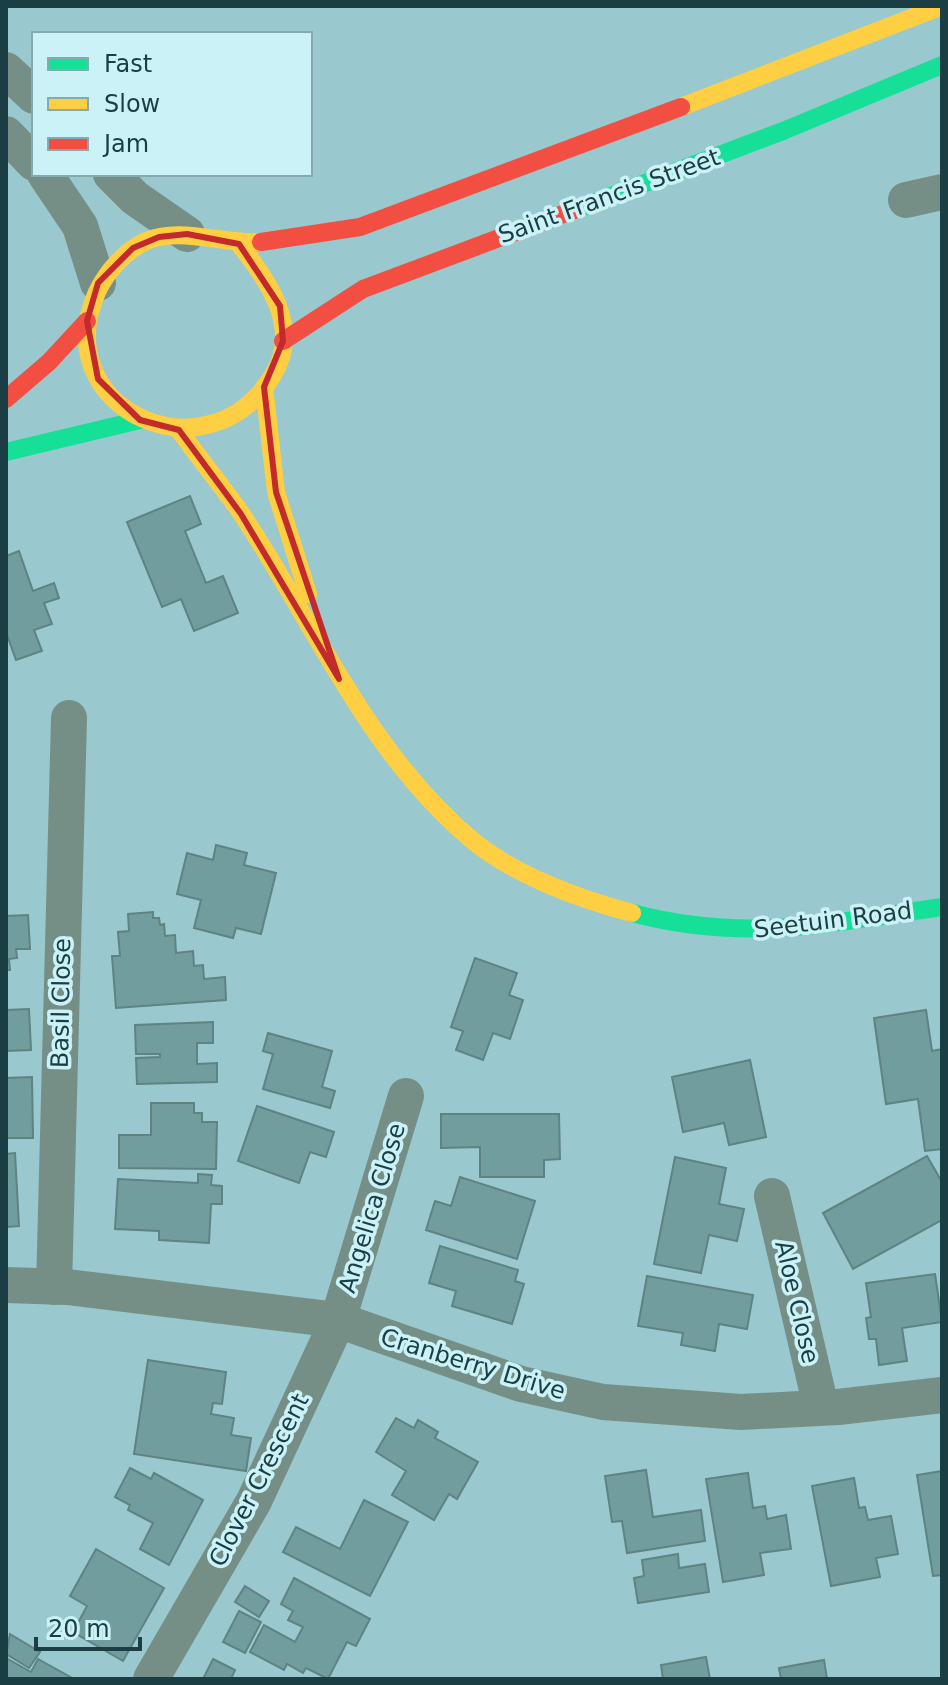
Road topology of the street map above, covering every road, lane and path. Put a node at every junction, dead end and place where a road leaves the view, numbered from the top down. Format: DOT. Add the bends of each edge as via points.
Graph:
graph roads {
  1 [pos="942,6"];
  2 [pos="942,65"];
  3 [pos="6,70"];
  4 [pos="32,94"];
  5 [pos="6,134"];
  6 [pos="32,161"];
  7 [pos="46,176"];
  8 [pos="113,176"];
  9 [pos="942,192"];
  10 [pos="906,200"];
  11 [pos="187,234"];
  12 [pos="239,244"];
  13 [pos="98,283"];
  14 [pos="87,321"];
  15 [pos="283,341"];
  16 [pos="264,387"];
  17 [pos="6,399"];
  18 [pos="140,420"];
  19 [pos="179,430"];
  20 [pos="6,452"];
  21 [pos="339,679"];
  22 [pos="69,718"];
  23 [pos="942,907"];
  24 [pos="406,1096"];
  25 [pos="772,1196"];
  26 [pos="6,1285"];
  27 [pos="54,1287"];
  28 [pos="338,1320"];
  29 [pos="942,1395"];
  30 [pos="821,1407"];
  31 [pos="151,1679"];
  1 -- 12 [label="street" via="826,55 347,230"];
  2 -- 15 [label="street, Saint Francis Street" via="783,131 363,289"];
  3 -- 4 [label="street"];
  5 -- 6 [label="street"];
  7 -- 13 [label="street" via="80,226"];
  8 -- 11 [label="street"];
  9 -- 10 [label="street"];
  11 -- 12 [label="street"];
  11 -- 13 [label="street" via="159,237 133,248"];
  12 -- 15 [label="street" via="265,276 280,306"];
  13 -- 14 [label="street"];
  14 -- 17 [label="street"];
  14 -- 18 [label="street" via="88,351 98,379 116,403"];
  15 -- 16 [label="street" via="274,374"];
  16 -- 19 [label="street" via="255,402 227,422"];
  16 -- 21 [label="street" via="276,492"];
  18 -- 19 [label="street"];
  18 -- 20 [label="street"];
  19 -- 21 [label="street" via="241,514"];
  21 -- 23 [label="street, Seetuin Road" via="402,769 473,841 587,901 717,930 769,931"];
  22 -- 27 [label="street, Basil Close"];
  24 -- 28 [label="street, Angelica Close"];
  25 -- 30 [label="street, Aloe Close"];
  26 -- 27 [label="street, Cranberry Drive"];
  27 -- 28 [label="street, Cranberry Drive"];
  28 -- 30 [label="street, Cranberry Drive" via="521,1384 603,1402 741,1412"];
  28 -- 31 [label="street, Clover Crescent" via="254,1501"];
  29 -- 30 [label="street, Cranberry Drive"];
}
